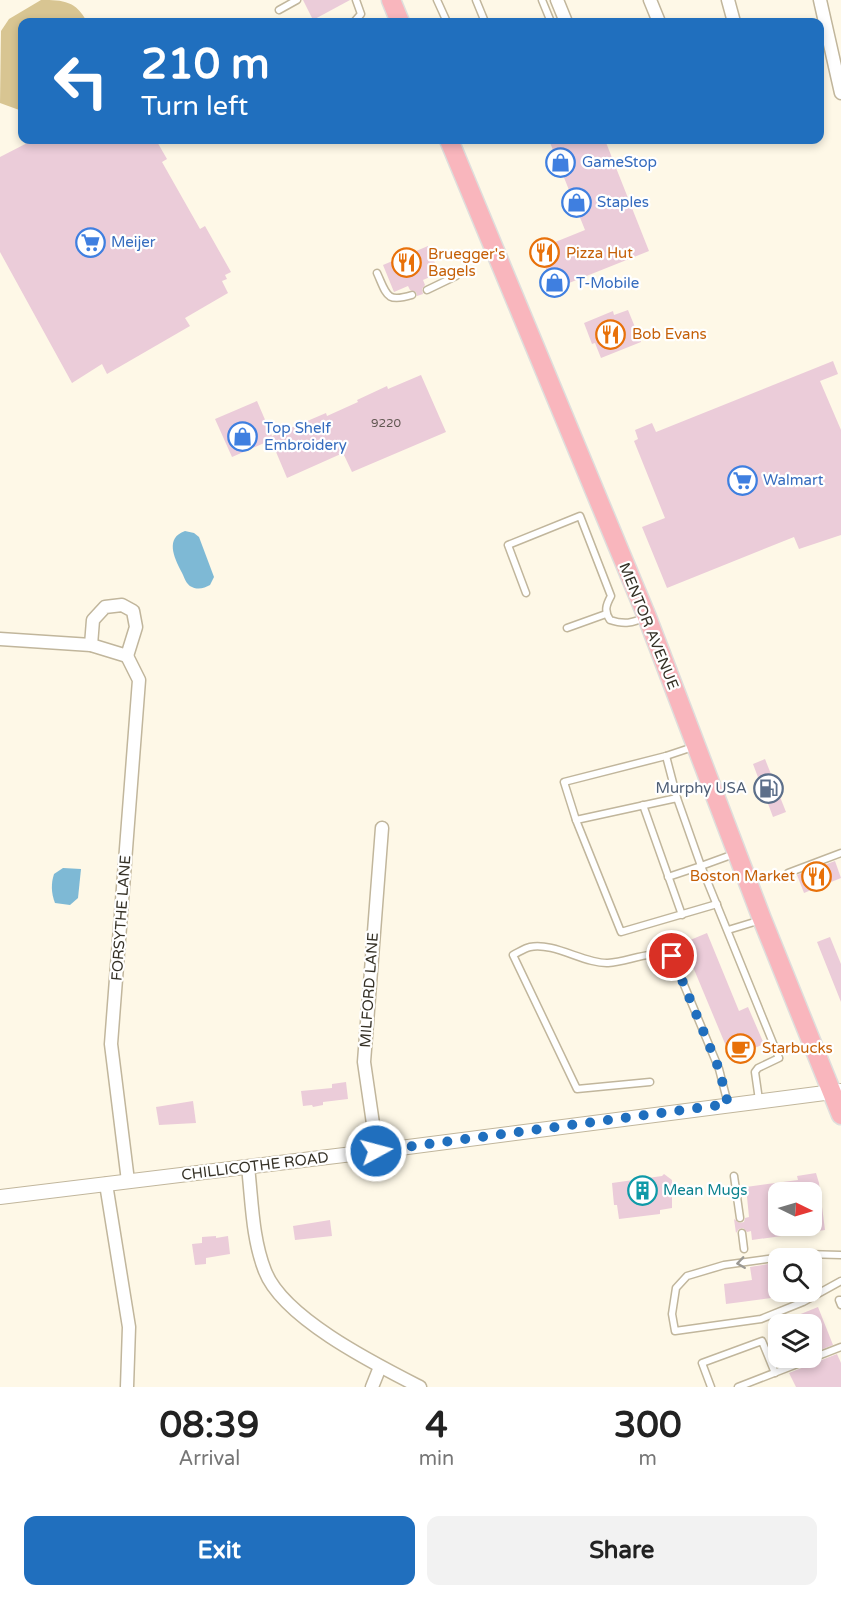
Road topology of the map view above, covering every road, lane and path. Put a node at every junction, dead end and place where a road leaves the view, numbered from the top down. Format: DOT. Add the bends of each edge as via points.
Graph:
graph roads {
  1 [pos="297,0"];
  2 [pos="356,0"];
  3 [pos="391,0"];
  4 [pos="437,0"];
  5 [pos="476,0"];
  6 [pos="542,0"];
  7 [pos="557,0"];
  8 [pos="650,0"];
  9 [pos="728,0"];
  10 [pos="820,0"];
  11 [pos="279,9"];
  12 [pos="358,18"];
  13 [pos="398,18"];
  14 [pos="445,18"];
  15 [pos="483,18"];
  16 [pos="549,18"];
  17 [pos="564,18"];
  18 [pos="657,18"];
  19 [pos="733,18"];
  20 [pos="841,93"];
  21 [pos="451,144"];
  22 [pos="377,273"];
  23 [pos="456,276"];
  24 [pos="427,290"];
  25 [pos="412,295"];
  26 [pos="526,593"];
  27 [pos="606,614"];
  28 [pos="647,617"];
  29 [pos="567,628"];
  30 [pos="0,639"];
  31 [pos="91,645"];
  32 [pos="127,656"];
  33 [pos="696,746"];
  34 [pos="666,756"];
  35 [pos="677,798"];
  36 [pos="643,806"];
  37 [pos="576,820"];
  38 [pos="382,828"];
  39 [pos="738,852"];
  40 [pos="841,853"];
  41 [pos="701,866"];
  42 [pos="788,873"];
  43 [pos="668,877"];
  44 [pos="717,904"];
  45 [pos="682,915"];
  46 [pos="762,919"];
  47 [pos="728,930"];
  48 [pos="650,1082"];
  49 [pos="836,1091"];
  50 [pos="759,1100"];
  51 [pos="728,1104"];
  52 [pos="841,1115"];
  53 [pos="376,1151"];
  54 [pos="248,1167"];
  55 [pos="734,1176"];
  56 [pos="128,1182"];
  57 [pos="106,1184"];
  58 [pos="0,1197"];
  59 [pos="740,1218"];
  60 [pos="742,1233"];
  61 [pos="744,1249"];
  62 [pos="841,1255"];
  63 [pos="841,1281"];
  64 [pos="841,1300"];
  65 [pos="841,1305"];
  66 [pos="841,1347"];
  67 [pos="380,1367"];
  68 [pos="775,1373"];
  69 [pos="127,1387"];
  70 [pos="372,1387"];
  71 [pos="420,1387"];
  72 [pos="711,1387"];
  73 [pos="738,1387"];
  1 -- 11 [label="lane"];
  2 -- 12 [label="lane" via="361,14"];
  3 -- 13 [label="main road"];
  4 -- 14 [label="lane"];
  5 -- 15 [label="lane"];
  6 -- 16 [label="lane"];
  7 -- 17 [label="street"];
  8 -- 18 [label="street"];
  9 -- 19 [label="street"];
  10 -- 20 [label="street"];
  21 -- 28 [label="main road, MENTOR AVENUE"];
  22 -- 25 [label="lane" via="391,298"];
  23 -- 24 [label="lane"];
  26 -- 27 [label="lane" via="508,545 580,516 611,596"];
  27 -- 28 [label="lane" via="622,624"];
  27 -- 29 [label="lane"];
  28 -- 33 [label="main road, MENTOR AVENUE"];
  30 -- 31 [label="street"];
  31 -- 32 [label="street"];
  31 -- 32 [label="street" via="93,620 105,607 122,605 133,611 136,627"];
  32 -- 56 [label="street, FORSYTHE LANE" via="139,680 111,1044"];
  33 -- 34 [label="lane"];
  33 -- 39 [label="main road, MENTOR AVENUE"];
  34 -- 35 [label="lane"];
  34 -- 37 [label="lane" via="564,782"];
  35 -- 36 [label="lane"];
  35 -- 41 [label="lane"];
  36 -- 37 [label="lane"];
  36 -- 43 [label="lane"];
  37 -- 45 [label="lane" via="621,932"];
  38 -- 53 [label="street, MILFORD LANE" via="364,1062"];
  39 -- 41 [label="lane"];
  39 -- 46 [label="main road, MENTOR AVENUE"];
  40 -- 42 [label="lane"];
  41 -- 43 [label="lane"];
  41 -- 44 [label="lane"];
  43 -- 45 [label="lane"];
  44 -- 45 [label="lane"];
  44 -- 47 [label="lane"];
  46 -- 47 [label="lane"];
  46 -- 49 [label="main road, MENTOR AVENUE"];
  47 -- 50 [label="lane" via="779,1058 755,1072"];
  48 -- 51 [label="lane" via="578,1089 513,955 532,947 566,951 607,963 649,953 672,956 719,1069"];
  49 -- 50 [label="street, CHILLICOTHE ROAD"];
  49 -- 52 [label="main road, MENTOR AVENUE"];
  50 -- 51 [label="street, CHILLICOTHE ROAD"];
  51 -- 53 [label="street, CHILLICOTHE ROAD"];
  53 -- 54 [label="street, CHILLICOTHE ROAD"];
  54 -- 56 [label="street, CHILLICOTHE ROAD"];
  54 -- 67 [label="street" via="258,1250 266,1274 280,1296 305,1320"];
  55 -- 59 [label="lane"];
  56 -- 57 [label="street, CHILLICOTHE ROAD"];
  57 -- 58 [label="street, CHILLICOTHE ROAD"];
  57 -- 69 [label="street" via="129,1327"];
  60 -- 61 [label="lane"];
  62 -- 63 [label="lane, one-way" via="804,1254 724,1265 687,1276 676,1288 672,1314 675,1331 761,1319"];
  64 -- 65 [label="lane"];
  66 -- 68 [label="lane"];
  67 -- 70 [label="street"];
  67 -- 71 [label="street"];
  68 -- 72 [label="lane" via="762,1341 702,1363"];
  68 -- 73 [label="lane"];
}
